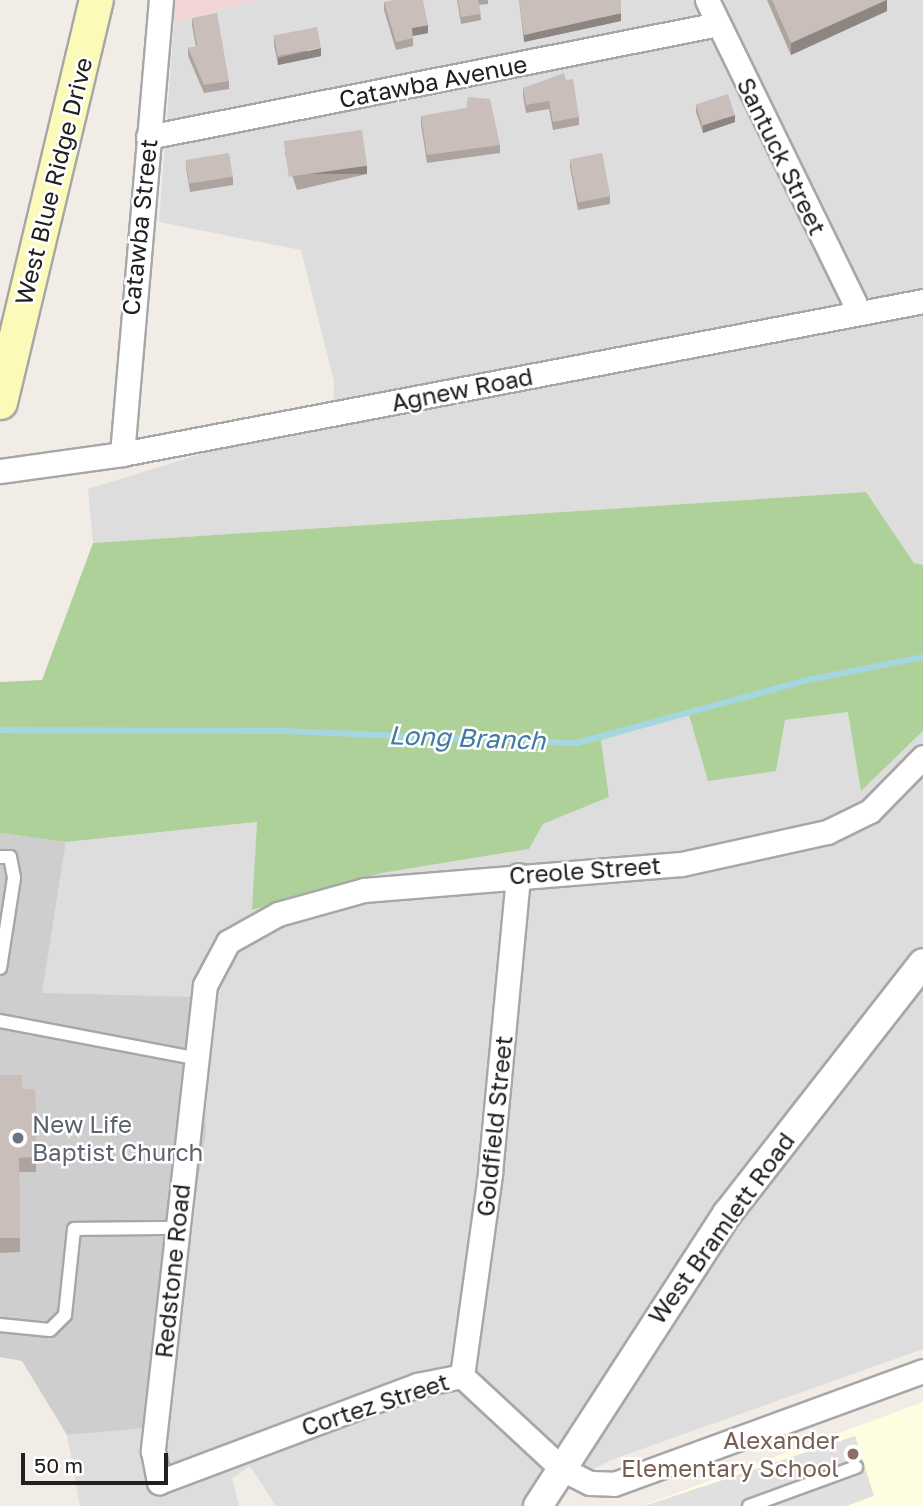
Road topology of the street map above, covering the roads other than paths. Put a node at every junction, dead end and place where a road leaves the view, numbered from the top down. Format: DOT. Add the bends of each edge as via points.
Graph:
graph roads {
  1 [pos="96,0"];
  2 [pos="161,0"];
  3 [pos="707,0"];
  4 [pos="718,24"];
  5 [pos="148,137"];
  6 [pos="923,301"];
  7 [pos="854,313"];
  8 [pos="0,402"];
  9 [pos="122,454"];
  10 [pos="0,471"];
  11 [pos="923,757"];
  12 [pos="0,857"];
  13 [pos="518,875"];
  14 [pos="228,942"];
  15 [pos="923,963"];
  16 [pos="0,968"];
  17 [pos="0,1021"];
  18 [pos="199,1059"];
  19 [pos="177,1228"];
  20 [pos="0,1325"];
  21 [pos="923,1371"];
  22 [pos="462,1376"];
  23 [pos="856,1467"];
  24 [pos="562,1469"];
  25 [pos="159,1482"];
  26 [pos="538,1506"];
  27 [pos="749,1506"];
  1 -- 8 [label="main road, West Blue Ridge Drive"];
  2 -- 5 [label="street, Catawba Street"];
  3 -- 4 [label="street, Santuck Street"];
  4 -- 5 [label="street, Catawba Avenue"];
  4 -- 7 [label="street, Santuck Street" via="854,302"];
  5 -- 9 [label="street, Catawba Street"];
  6 -- 7 [label="street, Agnew Road"];
  7 -- 9 [label="street, Agnew Road"];
  9 -- 10 [label="street, Agnew Road"];
  11 -- 13 [label="street, Creole Street" via="870,811 827,832 681,864"];
  12 -- 16 [label="lane" via="10,857 14,878"];
  13 -- 14 [label="street, Creole Street" via="363,890 278,914"];
  13 -- 22 [label="street, Goldfield Street" via="490,1173"];
  14 -- 18 [label="street, Redstone Road" via="206,976"];
  15 -- 24 [label="street, West Bramlett Road" via="727,1214"];
  17 -- 18 [label="lane"];
  18 -- 19 [label="street, Redstone Road"];
  19 -- 20 [label="lane" via="74,1230 65,1315 50,1329"];
  19 -- 25 [label="street, Redstone Road" via="153,1451"];
  21 -- 24 [label="street, Cortez Street" via="614,1484 590,1483"];
  22 -- 24 [label="street, Cortez Street"];
  22 -- 25 [label="street, Cortez Street" via="417,1385"];
  23 -- 27 [label="lane"];
  24 -- 26 [label="street, West Bramlett Road"];
}
